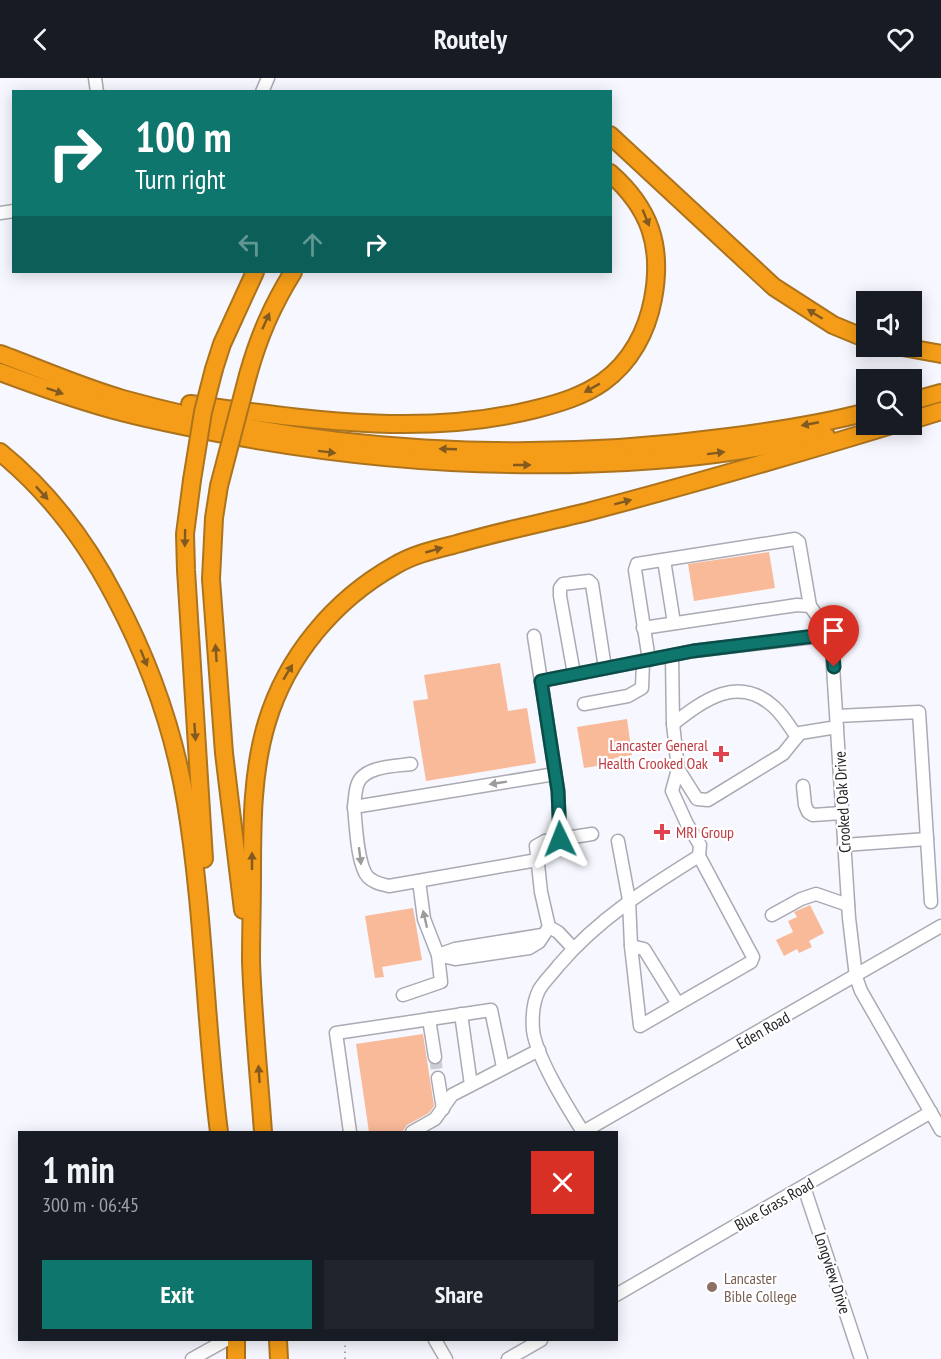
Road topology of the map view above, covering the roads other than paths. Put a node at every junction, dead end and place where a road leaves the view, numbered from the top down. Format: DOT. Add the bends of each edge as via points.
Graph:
graph roads {
  1 [pos="612,137"];
  2 [pos="612,175"];
  3 [pos="255,273"];
  4 [pos="293,273"];
  5 [pos="856,334"];
  6 [pos="922,351"];
  7 [pos="0,354"];
  8 [pos="941,354"];
  9 [pos="37,368"];
  10 [pos="0,372"];
  11 [pos="941,393"];
  12 [pos="922,398"];
  13 [pos="941,410"];
  14 [pos="856,414"];
  15 [pos="922,415"];
  16 [pos="856,428"];
  17 [pos="860,435"];
  18 [pos="0,452"];
  19 [pos="664,560"];
  20 [pos="810,606"];
  21 [pos="674,623"];
  22 [pos="643,628"];
  23 [pos="831,634"];
  24 [pos="534,636"];
  25 [pos="672,656"];
  26 [pos="646,661"];
  27 [pos="605,668"];
  28 [pos="574,674"];
  29 [pos="541,681"];
  30 [pos="584,704"];
  31 [pos="837,721"];
  32 [pos="673,724"];
  33 [pos="797,737"];
  34 [pos="411,764"];
  35 [pos="678,769"];
  36 [pos="555,774"];
  37 [pos="803,786"];
  38 [pos="695,796"];
  39 [pos="679,805"];
  40 [pos="354,807"];
  41 [pos="842,813"];
  42 [pos="592,834"];
  43 [pos="560,839"];
  44 [pos="927,839"];
  45 [pos="618,841"];
  46 [pos="844,845"];
  47 [pos="699,856"];
  48 [pos="537,860"];
  49 [pos="419,881"];
  50 [pos="629,900"];
  51 [pos="931,902"];
  52 [pos="848,904"];
  53 [pos="772,915"];
  54 [pos="941,926"];
  55 [pos="546,931"];
  56 [pos="631,946"];
  57 [pos="573,948"];
  58 [pos="438,955"];
  59 [pos="251,962"];
  60 [pos="856,977"];
  61 [pos="403,995"];
  62 [pos="678,1004"];
  63 [pos="461,1014"];
  64 [pos="429,1019"];
  65 [pos="539,1050"];
  66 [pos="435,1057"];
  67 [pos="503,1067"];
  68 [pos="438,1078"];
  69 [pos="471,1085"];
  70 [pos="443,1109"];
  71 [pos="931,1112"];
  72 [pos="941,1130"];
  73 [pos="220,1131"];
  74 [pos="220,1131"];
  75 [pos="264,1131"];
  76 [pos="350,1131"];
  77 [pos="414,1131"];
  78 [pos="582,1131"];
  79 [pos="585,1131"];
  80 [pos="804,1187"];
  81 [pos="618,1294"];
  82 [pos="224,1341"];
  83 [pos="236,1341"];
  84 [pos="278,1341"];
  85 [pos="436,1341"];
  86 [pos="539,1341"];
  87 [pos="197,1356"];
  88 [pos="237,1359"];
  89 [pos="279,1359"];
  90 [pos="446,1359"];
  91 [pos="508,1359"];
  92 [pos="861,1359"];
  5 -- 1 [label="highway, one-way" via="833,325 774,287"];
  2 -- 9 [label="highway, one-way" via="642,207 650,228 657,268 652,305 643,334 615,372 565,401 476,421 375,424 295,418 181,402 133,394"];
  3 -- 73 [label="highway, one-way, bridge" via="214,369 203,412 185,534"];
  59 -- 4 [label="highway, one-way, bridge" via="218,681 211,579 214,518 262,327"];
  6 -- 8 [label="highway"];
  7 -- 9 [label="highway"];
  14 -- 9 [label="highway, one-way" via="764,432 648,446 556,450 435,448 296,435 223,422 120,398"];
  10 -- 16 [label="highway, one-way" via="106,408 163,422 319,451 468,464 659,460 774,446"];
  11 -- 12 [label="highway"];
  13 -- 15 [label="highway"];
  59 -- 17 [label="highway, one-way" via="254,797 266,725 287,671 326,620 358,589 423,553 598,509"];
  18 -- 74 [label="highway, one-way" via="82,540 133,631 156,687 186,801"];
  19 -- 20 [label="street" via="795,539 799,542"];
  19 -- 21 [label="street"];
  19 -- 22 [label="street" via="637,564 635,570"];
  20 -- 21 [label="street"];
  20 -- 23 [label="street"];
  21 -- 22 [label="street"];
  22 -- 26 [label="street"];
  23 -- 25 [label="street"];
  23 -- 31 [label="street, Crooked Oak Drive"];
  24 -- 29 [label="street"];
  25 -- 26 [label="street"];
  25 -- 32 [label="street"];
  26 -- 27 [label="street"];
  26 -- 30 [label="street" via="642,688 628,696"];
  27 -- 28 [label="street"];
  27 -- 28 [label="street" via="592,584 563,584 560,596"];
  28 -- 29 [label="street"];
  29 -- 36 [label="street"];
  31 -- 33 [label="street"];
  31 -- 41 [label="street, Crooked Oak Drive"];
  31 -- 44 [label="street" via="920,712"];
  32 -- 33 [label="street" via="702,702 733,690 754,694 773,707"];
  32 -- 35 [label="street"];
  33 -- 38 [label="street" via="783,754 708,800"];
  34 -- 40 [label="street" via="366,774 359,780"];
  35 -- 38 [label="street"];
  35 -- 39 [label="street" via="672,791"];
  36 -- 40 [label="street, one-way"];
  36 -- 43 [label="street"];
  37 -- 41 [label="street" via="808,812"];
  38 -- 39 [label="street"];
  39 -- 47 [label="street" via="700,845"];
  40 -- 49 [label="street, one-way" via="362,868 368,877 389,886"];
  41 -- 46 [label="street, Crooked Oak Drive"];
  42 -- 43 [label="street"];
  43 -- 48 [label="street" via="536,846"];
  44 -- 46 [label="street"];
  44 -- 51 [label="street"];
  45 -- 50 [label="street"];
  46 -- 52 [label="street, Crooked Oak Drive"];
  47 -- 50 [label="street"];
  47 -- 62 [label="street" via="753,957 751,962"];
  48 -- 49 [label="street"];
  48 -- 55 [label="street"];
  58 -- 49 [label="street, one-way" via="424,919"];
  50 -- 56 [label="street"];
  50 -- 57 [label="street"];
  52 -- 53 [label="street" via="816,894"];
  52 -- 60 [label="street, Crooked Oak Drive"];
  54 -- 60 [label="street, Eden Road"];
  55 -- 57 [label="street" via="558,932"];
  55 -- 58 [label="street" via="538,942 518,951 455,959"];
  56 -- 62 [label="street" via="644,949"];
  56 -- 62 [label="street" via="640,1026"];
  57 -- 65 [label="street" via="540,990 533,1008 533,1031"];
  58 -- 61 [label="street" via="440,983"];
  75 -- 59 [label="highway, one-way"];
  60 -- 71 [label="street, Crooked Oak Drive"];
  60 -- 79 [label="street, Eden Road"];
  63 -- 64 [label="street"];
  63 -- 67 [label="street" via="491,1010"];
  63 -- 69 [label="street"];
  64 -- 66 [label="street"];
  64 -- 76 [label="street" via="336,1033"];
  65 -- 67 [label="street"];
  65 -- 78 [label="street"];
  67 -- 69 [label="street"];
  68 -- 70 [label="street"];
  69 -- 70 [label="street" via="452,1095"];
  70 -- 77 [label="street" via="435,1119"];
  71 -- 72 [label="street, Crooked Oak Drive"];
  71 -- 80 [label="street, Blue Grass Road"];
  80 -- 81 [label="street, Blue Grass Road"];
  80 -- 92 [label="street, Longview Drive"];
  82 -- 87 [label="street"];
  83 -- 88 [label="highway"];
  84 -- 89 [label="highway"];
  85 -- 90 [label="street"];
  86 -- 91 [label="street"];
}
